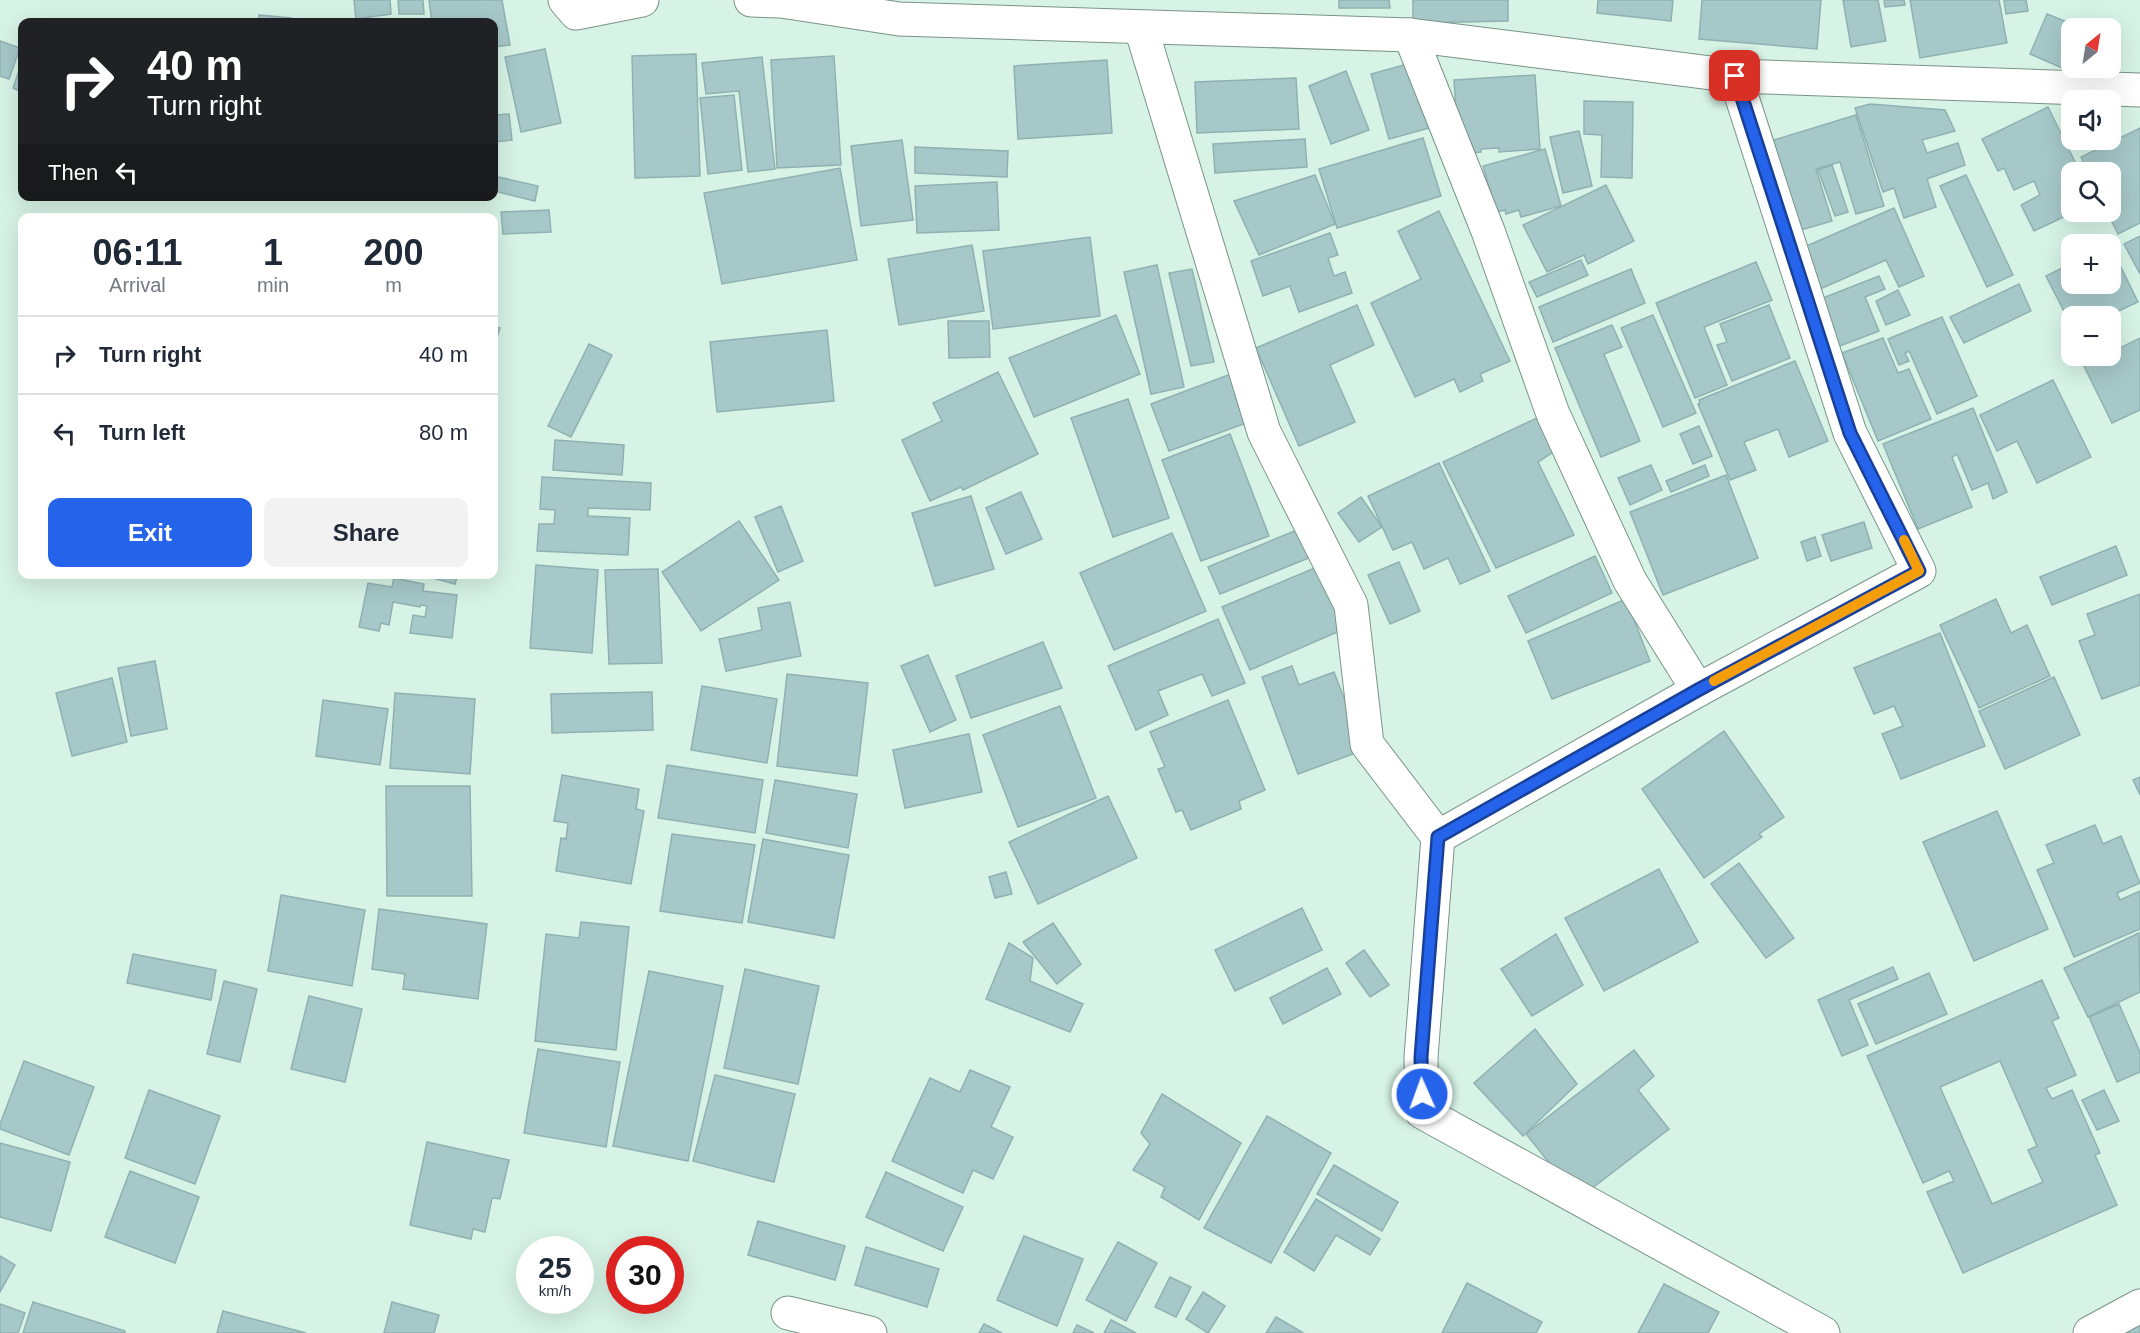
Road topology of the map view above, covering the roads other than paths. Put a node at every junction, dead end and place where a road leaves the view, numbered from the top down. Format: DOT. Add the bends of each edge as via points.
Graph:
graph roads {
  1 [pos="565,0"];
  2 [pos="642,0"];
  3 [pos="751,0"];
  4 [pos="1141,28"];
  5 [pos="1410,35"];
  6 [pos="1735,76"];
  7 [pos="2140,90"];
  8 [pos="1698,690"];
  9 [pos="1438,837"];
  10 [pos="2140,1306"];
  11 [pos="788,1313"];
  12 [pos="870,1333"];
  13 [pos="1823,1333"];
  14 [pos="2090,1333"];
  1 -- 2 [label="street" via="576,13"];
  3 -- 4 [label="street" via="899,19"];
  4 -- 5 [label="street"];
  4 -- 9 [label="street" via="1264,432 1351,605 1367,744"];
  5 -- 6 [label="street"];
  5 -- 8 [label="street" via="1488,231 1553,414 1630,581"];
  6 -- 7 [label="street"];
  6 -- 8 [label="street" via="1850,433 1919,571"];
  8 -- 9 [label="street"];
  9 -- 13 [label="street" via="1421,1057 1422,1112"];
  10 -- 14 [label="street"];
  11 -- 12 [label="street"];
}
